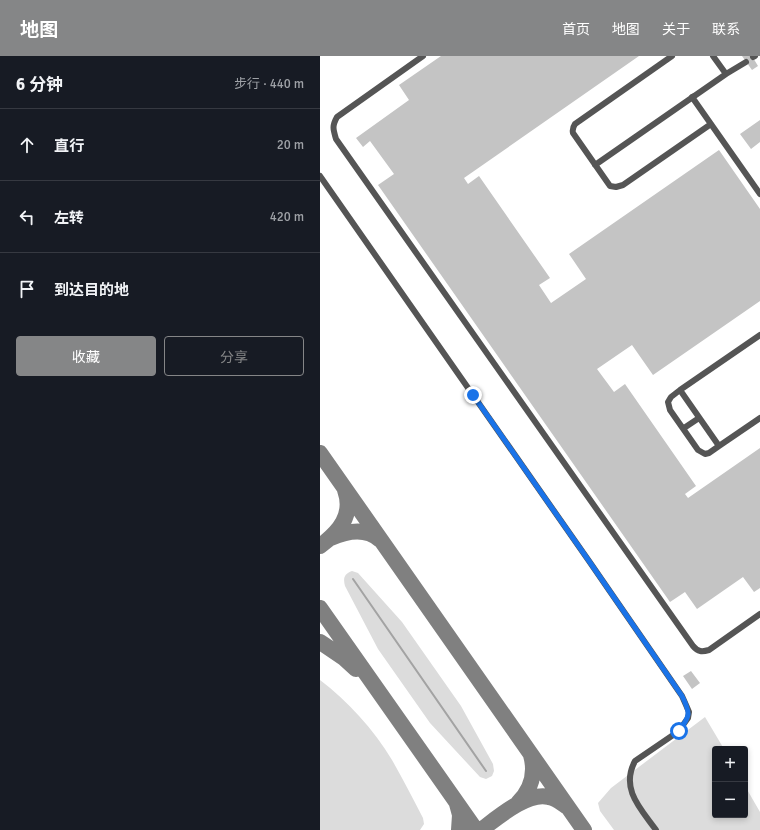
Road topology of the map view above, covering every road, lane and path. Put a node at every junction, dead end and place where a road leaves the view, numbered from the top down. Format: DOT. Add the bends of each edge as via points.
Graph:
graph roads {
  1 [pos="423,56"];
  2 [pos="672,56"];
  3 [pos="713,56"];
  4 [pos="746,62"];
  5 [pos="726,74"];
  6 [pos="692,97"];
  7 [pos="711,124"];
  8 [pos="595,165"];
  9 [pos="320,176"];
  10 [pos="760,194"];
  11 [pos="760,335"];
  12 [pos="680,390"];
  13 [pos="699,418"];
  14 [pos="760,418"];
  15 [pos="684,428"];
  16 [pos="719,446"];
  17 [pos="760,614"];
  18 [pos="656,830"];
  1 -- 17 [label="lane" via="337,117 333,124 336,139 693,646 700,652 709,650"];
  2 -- 8 [label="lane" via="573,126 573,133"];
  3 -- 5 [label="lane"];
  4 -- 5 [label="lane"];
  5 -- 6 [label="lane"];
  6 -- 7 [label="lane"];
  6 -- 8 [label="lane"];
  7 -- 8 [label="lane" via="623,185 610,186"];
  7 -- 10 [label="lane"];
  9 -- 18 [label="lane" via="682,696 689,712 679,731 635,761 631,768 633,797"];
  11 -- 12 [label="lane"];
  12 -- 13 [label="lane"];
  12 -- 15 [label="lane" via="668,402 670,410"];
  13 -- 15 [label="lane"];
  13 -- 16 [label="lane"];
  14 -- 16 [label="lane"];
  15 -- 16 [label="lane" via="702,453 709,453"];
}
